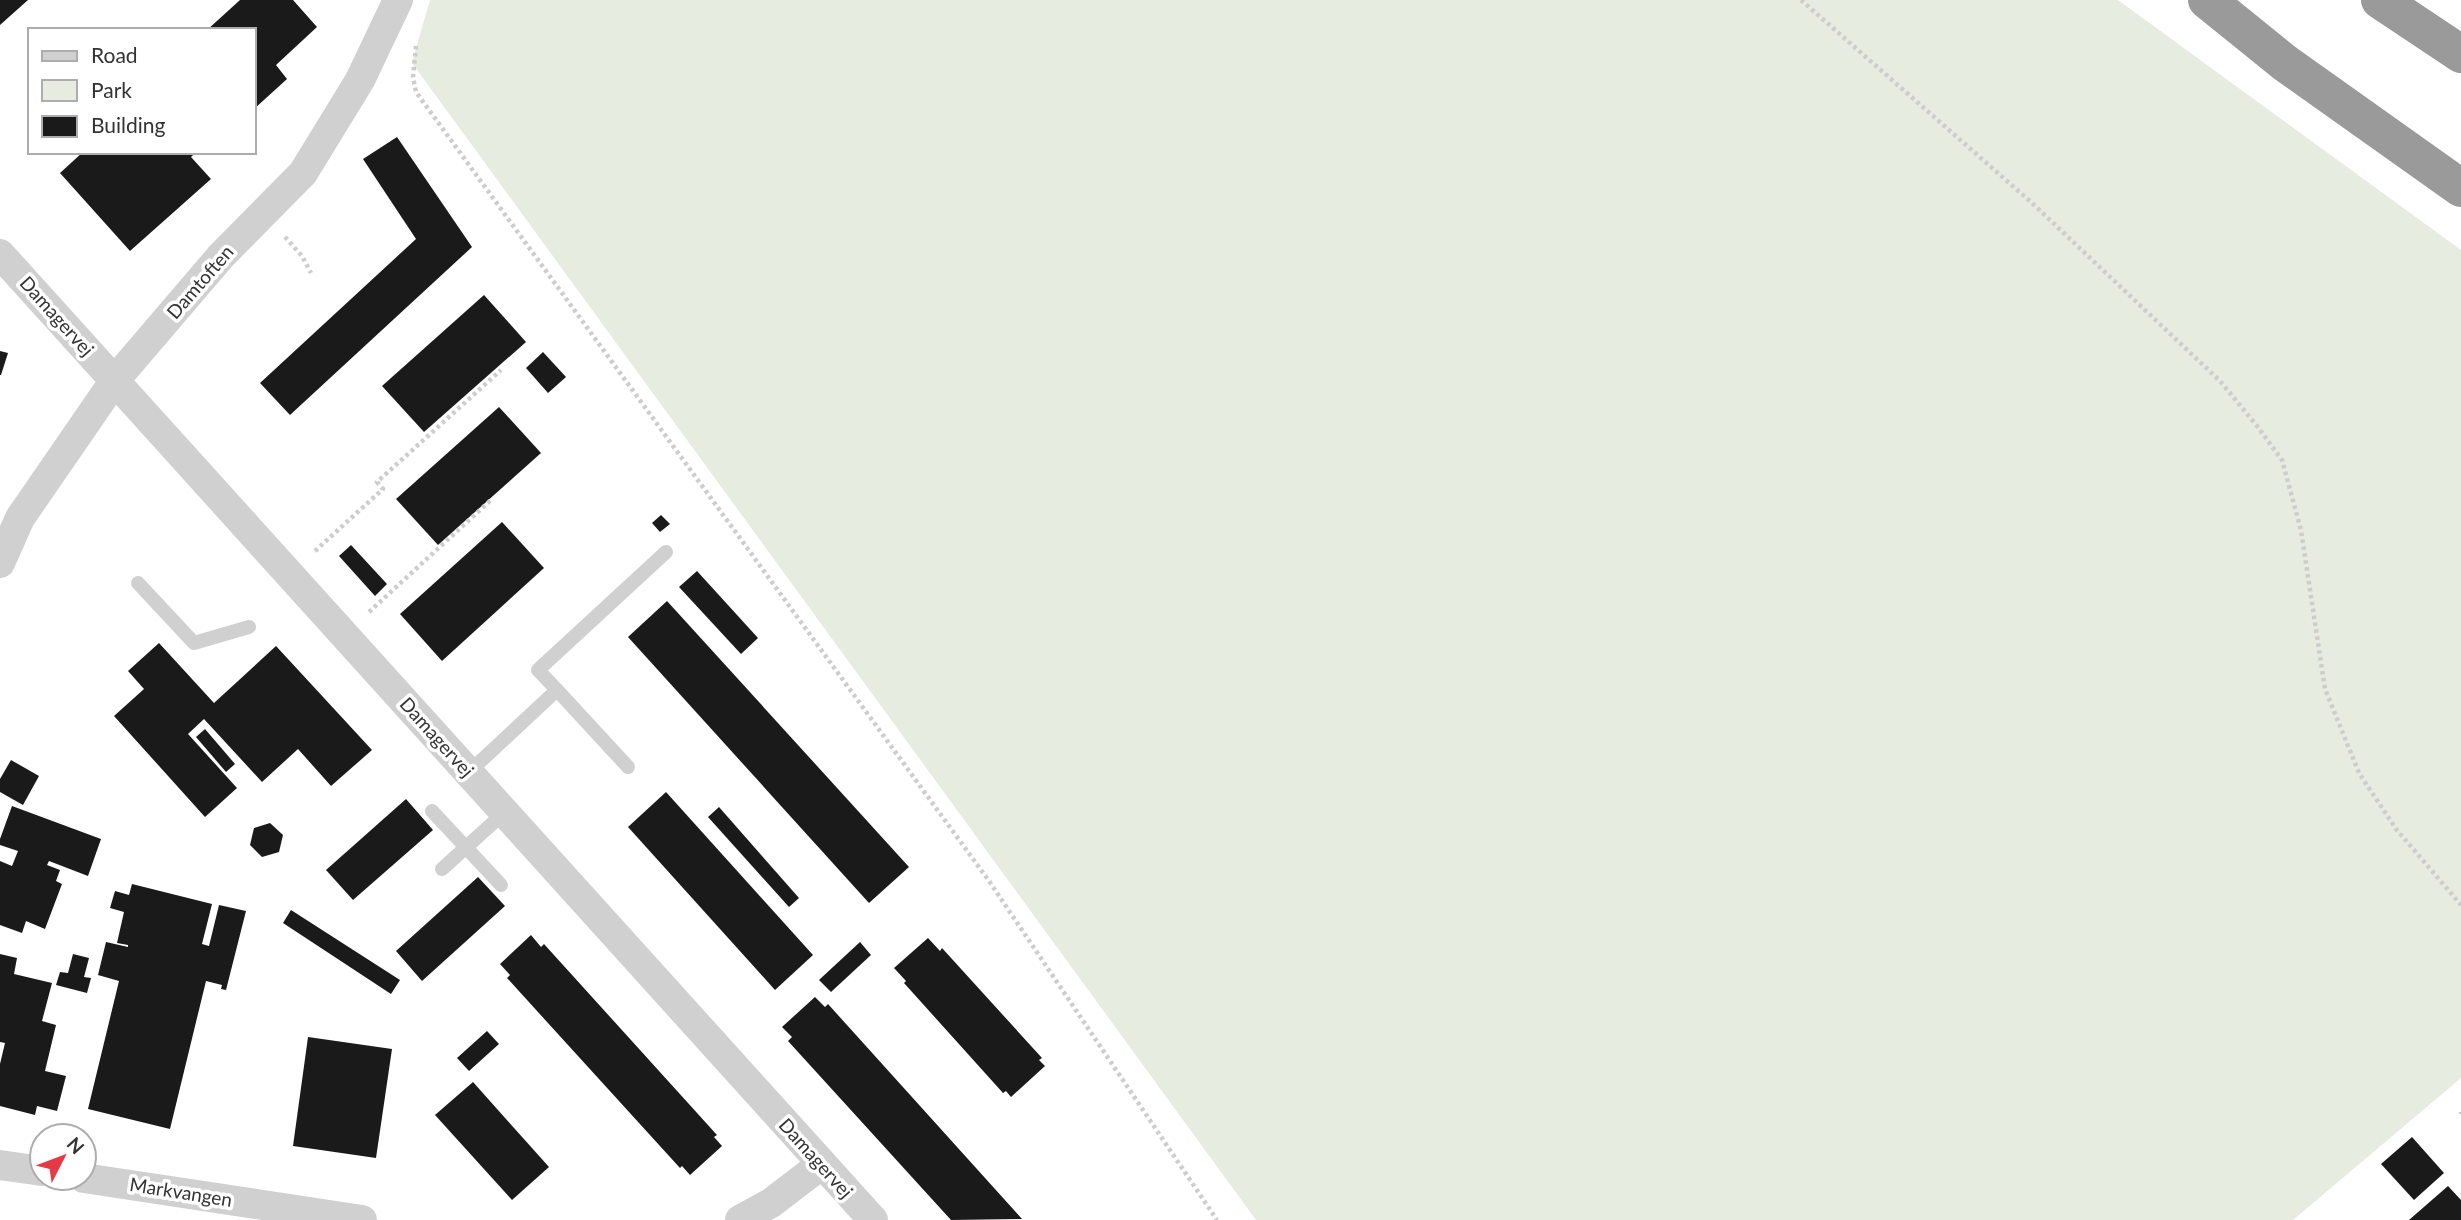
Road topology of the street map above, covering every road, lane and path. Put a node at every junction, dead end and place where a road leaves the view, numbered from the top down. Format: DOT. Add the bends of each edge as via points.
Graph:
graph roads {
  1 [pos="1801,0"];
  2 [pos="2207,0"];
  3 [pos="2380,0"];
  4 [pos="397,1"];
  5 [pos="2461,54"];
  6 [pos="2461,188"];
  7 [pos="264,213"];
  8 [pos="0,254"];
  9 [pos="311,273"];
  10 [pos="500,370"];
  11 [pos="115,380"];
  12 [pos="492,499"];
  13 [pos="313,552"];
  14 [pos="666,552"];
  15 [pos="0,563"];
  16 [pos="138,583"];
  17 [pos="368,614"];
  18 [pos="249,627"];
  19 [pos="557,690"];
  20 [pos="628,767"];
  21 [pos="469,772"];
  22 [pos="432,811"];
  23 [pos="505,812"];
  24 [pos="466,847"];
  25 [pos="442,869"];
  26 [pos="501,886"];
  27 [pos="2461,905"];
  28 [pos="822,1164"];
  29 [pos="0,1165"];
  30 [pos="28,1169"];
  31 [pos="98,1180"];
  32 [pos="362,1220"];
  33 [pos="740,1220"];
  34 [pos="873,1220"];
  35 [pos="1217,1220"];
  1 -- 27 [label="path" via="2032,203 2220,381 2258,426 2282,460 2301,530 2325,689 2359,773 2396,829"];
  2 -- 6 [label="highway" via="2285,63"];
  3 -- 5 [label="highway"];
  4 -- 7 [label="street, Damtoften" via="360,80 303,173"];
  4 -- 35 [label="path" via="414,15 418,25 416,92 989,881"];
  7 -- 9 [label="path"];
  7 -- 11 [label="street, Damtoften"];
  8 -- 11 [label="street, Damagervej"];
  10 -- 13 [label="path" via="377,482 383,489"];
  11 -- 15 [label="street, Damtoften" via="20,517"];
  11 -- 21 [label="street, Damagervej"];
  12 -- 17 [label="path"];
  14 -- 19 [label="lane" via="538,670"];
  16 -- 18 [label="lane" via="194,643"];
  19 -- 20 [label="lane"];
  19 -- 21 [label="lane"];
  21 -- 23 [label="street, Damagervej"];
  22 -- 24 [label="lane"];
  23 -- 24 [label="lane"];
  23 -- 28 [label="street, Damagervej"];
  24 -- 25 [label="lane"];
  24 -- 26 [label="lane"];
  28 -- 33 [label="street"];
  28 -- 34 [label="street, Damagervej"];
  29 -- 30 [label="street"];
  31 -- 32 [label="street, Markvangen"];
}
